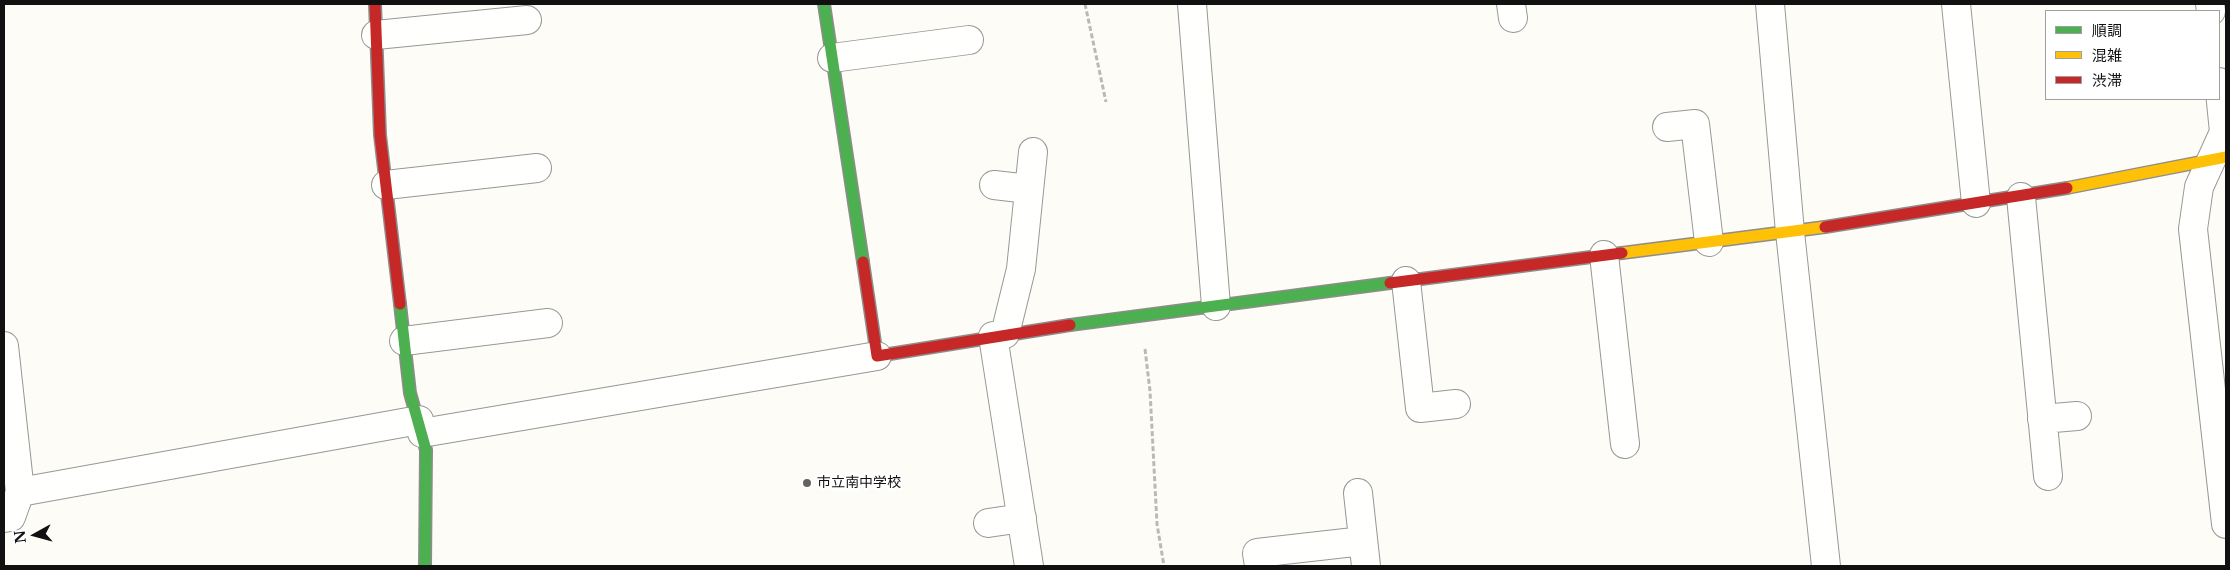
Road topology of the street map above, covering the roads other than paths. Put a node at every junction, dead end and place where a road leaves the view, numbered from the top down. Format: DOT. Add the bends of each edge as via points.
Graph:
graph roads {
  1 [pos="375,4"];
  2 [pos="824,4"];
  3 [pos="1192,4"];
  4 [pos="1770,4"];
  5 [pos="1956,4"];
  6 [pos="527,20"];
  7 [pos="376,35"];
  8 [pos="969,40"];
  9 [pos="832,58"];
  10 [pos="2220,92"];
  11 [pos="1668,127"];
  12 [pos="1033,152"];
  13 [pos="2220,158"];
  14 [pos="537,168"];
  15 [pos="386,185"];
  16 [pos="994,185"];
  17 [pos="1029,189"];
  18 [pos="2021,197"];
  19 [pos="1976,203"];
  20 [pos="1790,232"];
  21 [pos="1709,242"];
  22 [pos="1604,255"];
  23 [pos="1406,280"];
  24 [pos="1216,306"];
  25 [pos="548,323"];
  26 [pos="999,335"];
  27 [pos="404,341"];
  28 [pos="4,346"];
  29 [pos="877,356"];
  30 [pos="1456,404"];
  31 [pos="2077,416"];
  32 [pos="2042,419"];
  33 [pos="421,427"];
  34 [pos="1625,444"];
  35 [pos="2048,476"];
  36 [pos="20,492"];
  37 [pos="1358,493"];
  38 [pos="4,518"];
  39 [pos="1022,518"];
  40 [pos="988,523"];
  41 [pos="2226,524"];
  42 [pos="1364,554"];
  43 [pos="425,566"];
  44 [pos="1029,566"];
  45 [pos="1258,566"];
  46 [pos="1826,566"];
  1 -- 7 [label="street"];
  2 -- 9 [label="street"];
  3 -- 24 [label="street"];
  4 -- 20 [label="street"];
  5 -- 19 [label="street"];
  6 -- 7 [label="street"];
  7 -- 15 [label="street" via="380,134"];
  8 -- 9 [label="street"];
  9 -- 29 [label="street"];
  10 -- 13 [label="street" via="2224,132"];
  11 -- 21 [label="street" via="1695,124"];
  12 -- 17 [label="street"];
  13 -- 18 [label="street"];
  13 -- 41 [label="street" via="2199,187 2193,229"];
  14 -- 15 [label="street"];
  15 -- 27 [label="street"];
  16 -- 17 [label="street"];
  17 -- 26 [label="street" via="1021,269"];
  18 -- 19 [label="street"];
  18 -- 32 [label="street"];
  19 -- 20 [label="street"];
  20 -- 21 [label="street"];
  20 -- 46 [label="street"];
  21 -- 22 [label="street"];
  22 -- 23 [label="street"];
  22 -- 34 [label="street"];
  23 -- 24 [label="street"];
  23 -- 30 [label="street" via="1420,408"];
  24 -- 26 [label="street"];
  25 -- 27 [label="street"];
  26 -- 29 [label="street"];
  26 -- 39 [label="street"];
  27 -- 33 [label="street" via="410,393"];
  28 -- 36 [label="street"];
  29 -- 33 [label="street"];
  31 -- 32 [label="street"];
  32 -- 35 [label="street"];
  33 -- 36 [label="street"];
  33 -- 43 [label="street" via="426,450"];
  36 -- 38 [label="street" via="11,517"];
  37 -- 42 [label="street"];
  39 -- 40 [label="street"];
  39 -- 44 [label="street"];
  42 -- 45 [label="street" via="1257,553"];
}
